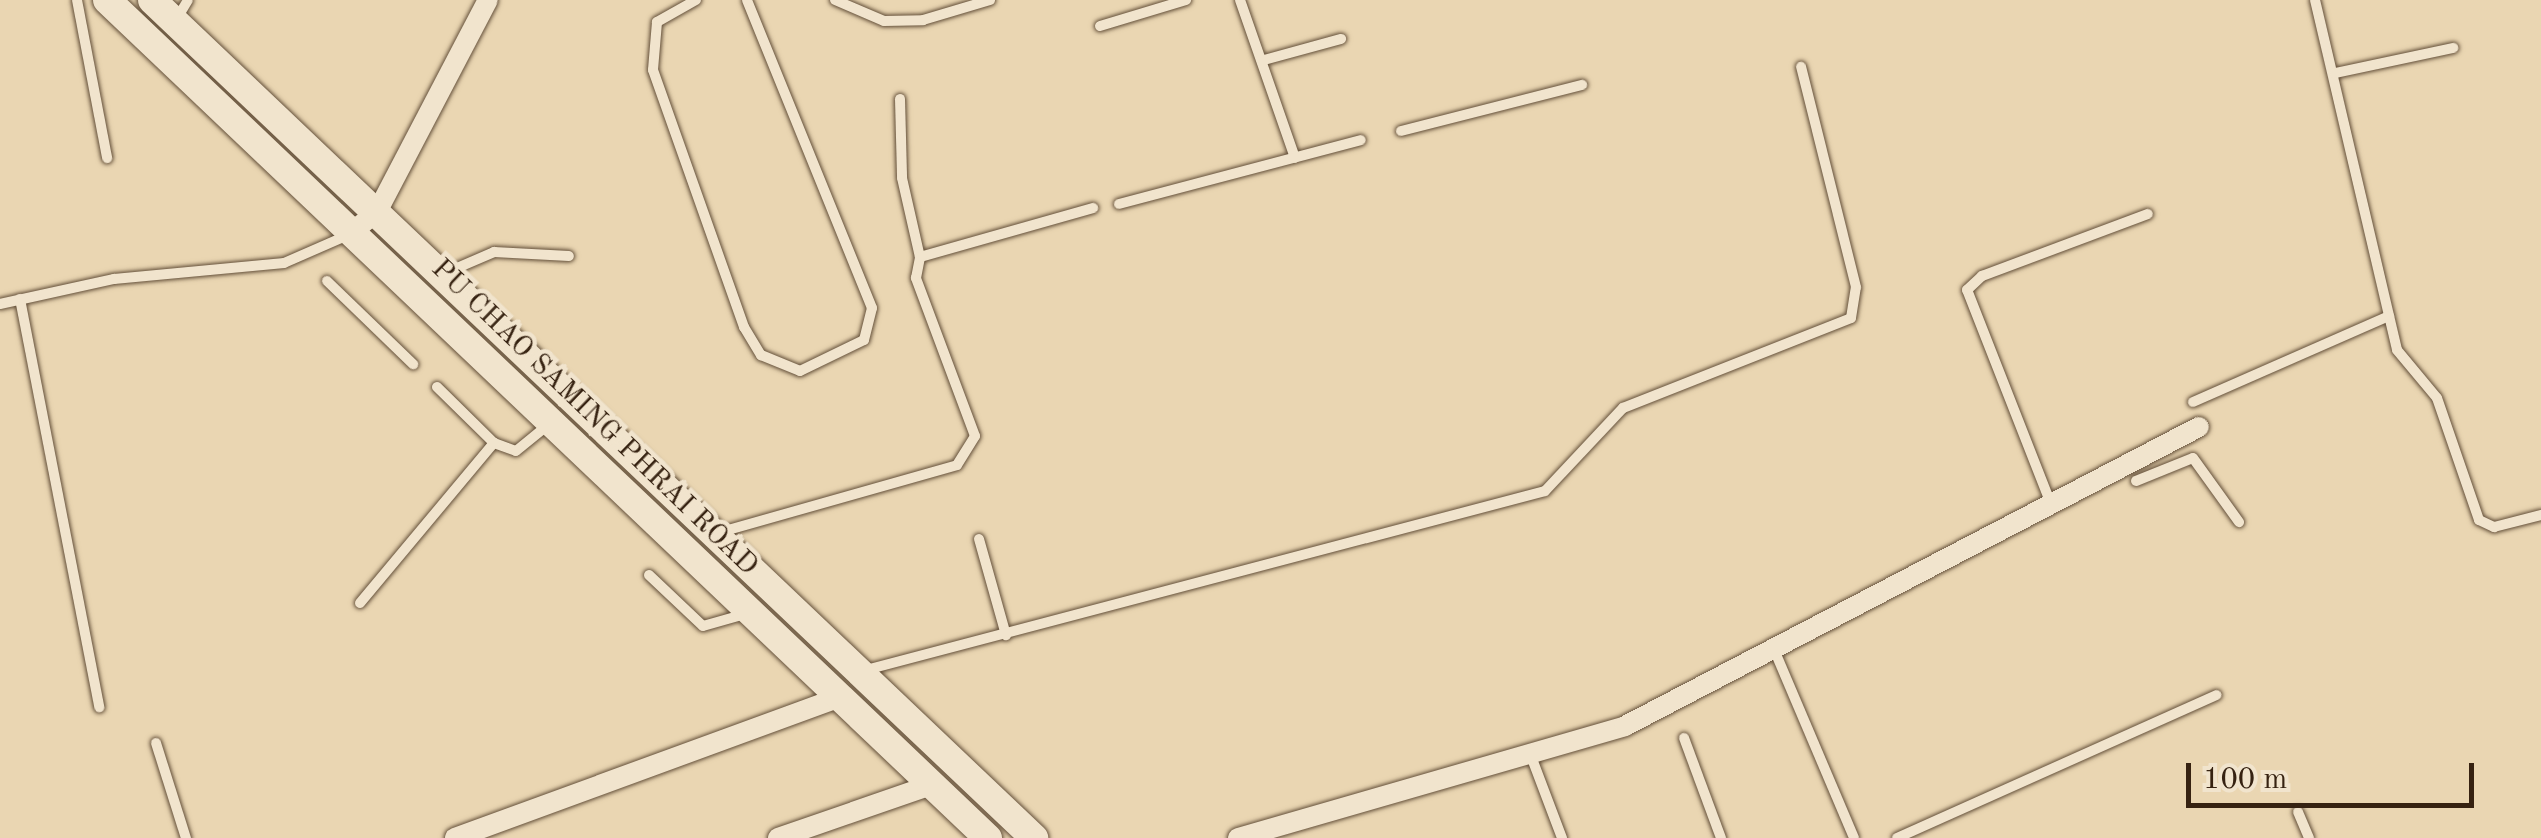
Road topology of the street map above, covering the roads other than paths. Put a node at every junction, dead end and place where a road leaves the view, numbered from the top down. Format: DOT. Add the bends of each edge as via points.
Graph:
graph roads {
  1 [pos="76,0"];
  2 [pos="107,0"];
  3 [pos="152,0"];
  4 [pos="488,0"];
  5 [pos="696,0"];
  6 [pos="747,0"];
  7 [pos="835,0"];
  8 [pos="990,0"];
  9 [pos="1186,0"];
  10 [pos="1240,0"];
  11 [pos="2315,0"];
  12 [pos="182,11"];
  13 [pos="1100,26"];
  14 [pos="1341,39"];
  15 [pos="2453,48"];
  16 [pos="1264,60"];
  17 [pos="1801,66"];
  18 [pos="2335,72"];
  19 [pos="1582,86"];
  20 [pos="900,99"];
  21 [pos="1402,132"];
  22 [pos="1361,140"];
  23 [pos="107,158"];
  24 [pos="1295,158"];
  25 [pos="1119,204"];
  26 [pos="1093,208"];
  27 [pos="377,212"];
  28 [pos="2148,214"];
  29 [pos="352,232"];
  30 [pos="569,256"];
  31 [pos="920,257"];
  32 [pos="442,274"];
  33 [pos="327,281"];
  34 [pos="20,299"];
  35 [pos="0,304"];
  36 [pos="2389,316"];
  37 [pos="413,364"];
  38 [pos="437,388"];
  39 [pos="2193,402"];
  40 [pos="551,422"];
  41 [pos="2193,435"];
  42 [pos="494,443"];
  43 [pos="2193,458"];
  44 [pos="2136,482"];
  45 [pos="2051,506"];
  46 [pos="2541,514"];
  47 [pos="2240,522"];
  48 [pos="715,534"];
  49 [pos="979,540"];
  50 [pos="649,575"];
  51 [pos="360,603"];
  52 [pos="749,612"];
  53 [pos="1006,635"];
  54 [pos="1773,646"];
  55 [pos="861,672"];
  56 [pos="2216,695"];
  57 [pos="840,697"];
  58 [pos="99,707"];
  59 [pos="1684,738"];
  60 [pos="156,744"];
  61 [pos="1530,756"];
  62 [pos="931,785"];
  63 [pos="2298,812"];
  64 [pos="186,838"];
  65 [pos="456,838"];
  66 [pos="778,838"];
  67 [pos="988,838"];
  68 [pos="1034,838"];
  69 [pos="1238,838"];
  70 [pos="1562,838"];
  71 [pos="1721,838"];
  72 [pos="1854,838"];
  73 [pos="1897,838"];
  74 [pos="2309,838"];
  1 -- 23 [label="lane"];
  2 -- 29 [label="main road, PU CHAO SAMING PHRAI ROAD"];
  3 -- 12 [label="main road, PU CHAO SAMING PHRAI ROAD"];
  4 -- 27 [label="street"];
  5 -- 6 [label="lane" via="657,22 653,70 744,327 761,355 800,371 864,340 872,308"];
  7 -- 8 [label="lane" via="884,20 923,20"];
  9 -- 13 [label="lane"];
  10 -- 16 [label="lane"];
  11 -- 18 [label="lane"];
  12 -- 27 [label="main road, PU CHAO SAMING PHRAI ROAD"];
  14 -- 16 [label="lane"];
  15 -- 18 [label="lane"];
  16 -- 24 [label="lane"];
  17 -- 53 [label="lane" via="1856,287 1852,318 1623,408 1545,492"];
  18 -- 36 [label="lane"];
  19 -- 21 [label="lane"];
  20 -- 31 [label="lane" via="902,178"];
  22 -- 24 [label="lane"];
  24 -- 25 [label="lane"];
  26 -- 31 [label="lane"];
  27 -- 29 [label="street"];
  27 -- 32 [label="main road, PU CHAO SAMING PHRAI ROAD"];
  28 -- 45 [label="lane" via="1966,290"];
  29 -- 34 [label="lane" via="284,263 114,279"];
  29 -- 40 [label="main road, PU CHAO SAMING PHRAI ROAD"];
  30 -- 32 [label="lane" via="494,252"];
  31 -- 48 [label="lane" via="916,278 970,410 970,450 925,481"];
  32 -- 48 [label="main road, PU CHAO SAMING PHRAI ROAD"];
  33 -- 37 [label="lane"];
  34 -- 35 [label="lane"];
  34 -- 58 [label="lane"];
  36 -- 39 [label="lane"];
  36 -- 46 [label="lane" via="2397,350 2437,398 2479,520 2494,527"];
  38 -- 42 [label="lane"];
  40 -- 42 [label="lane" via="516,452"];
  40 -- 52 [label="main road, PU CHAO SAMING PHRAI ROAD"];
  41 -- 43 [label="lane"];
  41 -- 45 [label="street"];
  42 -- 51 [label="lane"];
  43 -- 44 [label="lane"];
  43 -- 47 [label="lane"];
  45 -- 54 [label="street"];
  48 -- 55 [label="main road, PU CHAO SAMING PHRAI ROAD"];
  49 -- 53 [label="lane"];
  50 -- 52 [label="lane" via="703,626"];
  52 -- 57 [label="main road, PU CHAO SAMING PHRAI ROAD"];
  53 -- 55 [label="lane"];
  54 -- 61 [label="street" via="1640,720"];
  54 -- 72 [label="lane"];
  55 -- 68 [label="main road, PU CHAO SAMING PHRAI ROAD"];
  56 -- 73 [label="lane"];
  57 -- 62 [label="main road, PU CHAO SAMING PHRAI ROAD"];
  57 -- 65 [label="street"];
  59 -- 71 [label="lane"];
  60 -- 64 [label="lane"];
  61 -- 69 [label="street"];
  61 -- 70 [label="lane"];
  62 -- 66 [label="street"];
  62 -- 67 [label="main road, PU CHAO SAMING PHRAI ROAD"];
  63 -- 74 [label="lane"];
}
